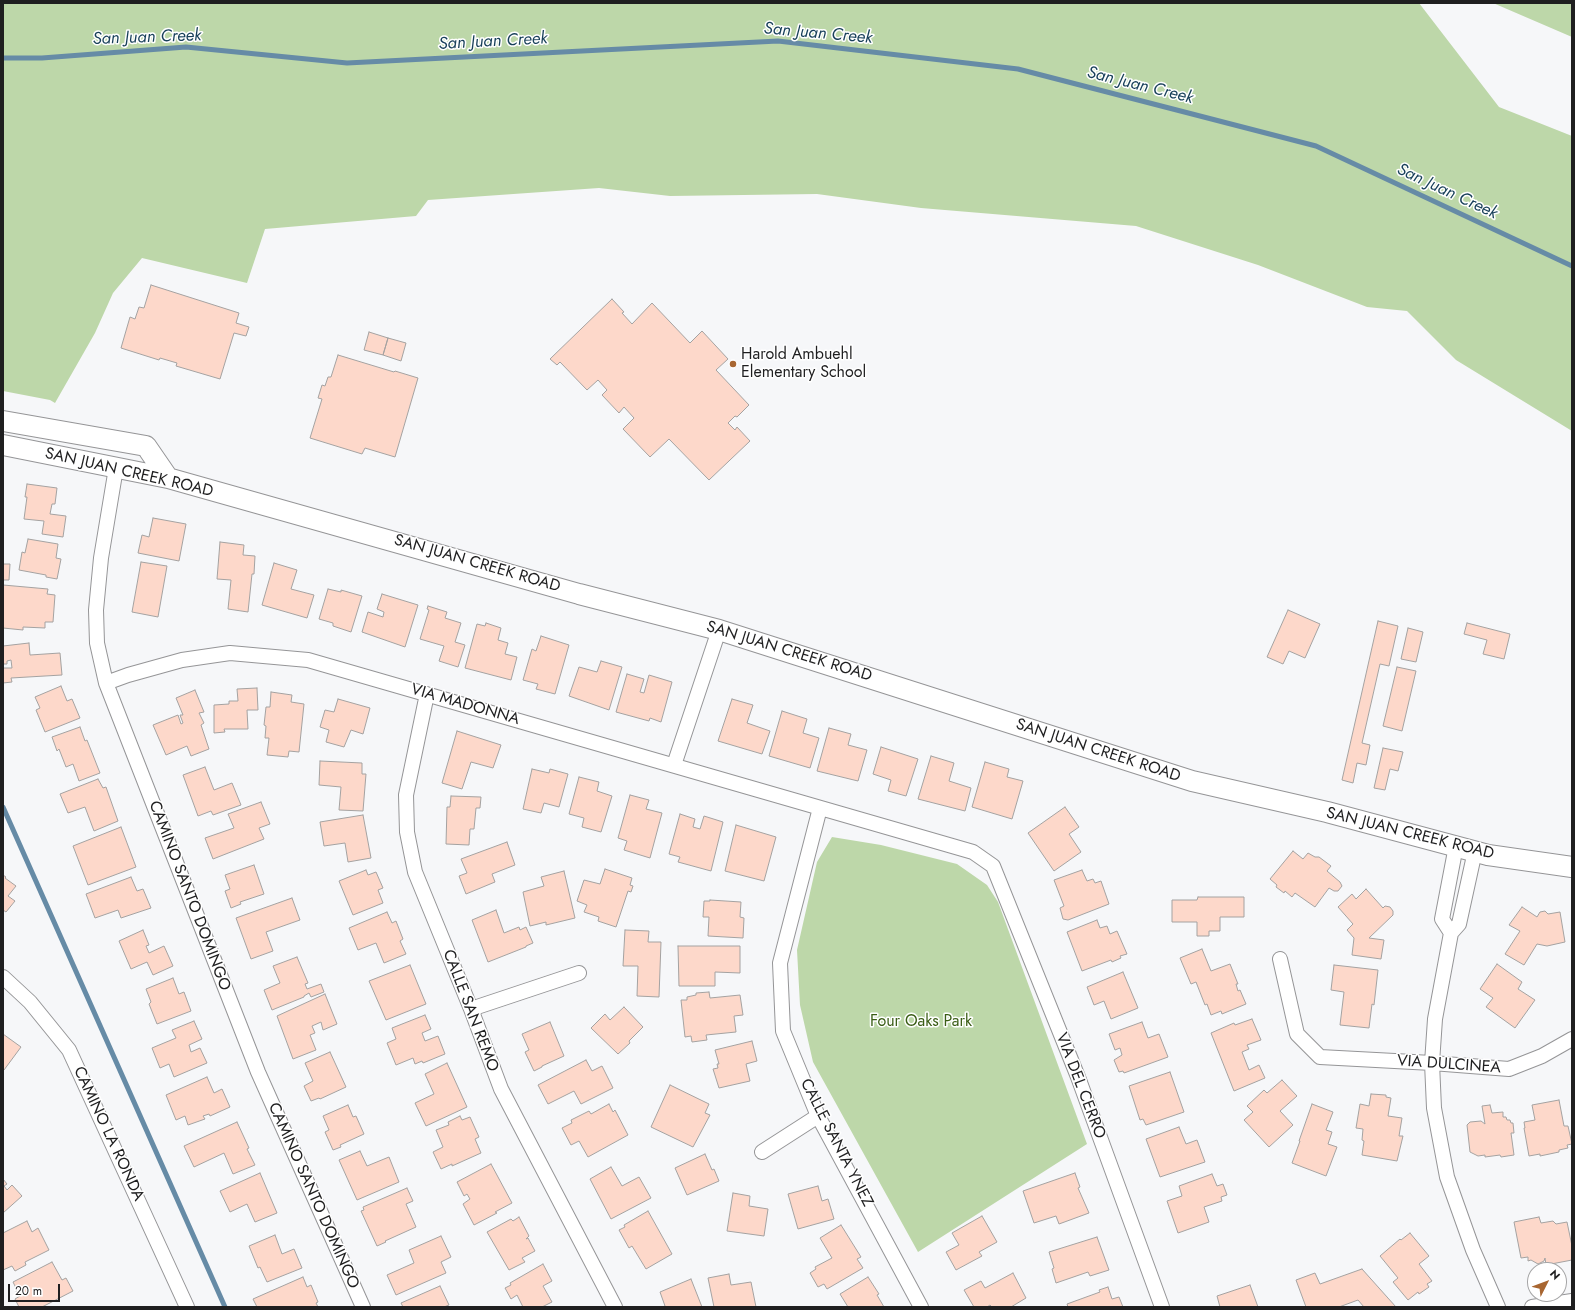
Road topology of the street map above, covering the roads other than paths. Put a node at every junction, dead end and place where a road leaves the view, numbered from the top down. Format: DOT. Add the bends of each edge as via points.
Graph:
graph roads {
  1 [pos="3,421"];
  2 [pos="3,445"];
  3 [pos="116,468"];
  4 [pos="168,478"];
  5 [pos="719,630"];
  6 [pos="106,683"];
  7 [pos="427,694"];
  8 [pos="674,765"];
  9 [pos="820,808"];
  10 [pos="1456,846"];
  11 [pos="1475,851"];
  12 [pos="993,866"];
  13 [pos="1572,867"];
  14 [pos="1451,933"];
  15 [pos="1280,959"];
  16 [pos="580,973"];
  17 [pos="3,977"];
  18 [pos="471,1009"];
  19 [pos="1572,1039"];
  20 [pos="1432,1062"];
  21 [pos="818,1116"];
  22 [pos="762,1152"];
  23 [pos="1572,1301"];
  24 [pos="187,1307"];
  25 [pos="363,1307"];
  26 [pos="615,1307"];
  27 [pos="921,1307"];
  28 [pos="1162,1307"];
  29 [pos="1498,1307"];
  30 [pos="1532,1307"];
  1 -- 4 [label="street" via="146,446"];
  2 -- 3 [label="street, SAN JUAN CREEK ROAD"];
  3 -- 4 [label="street, SAN JUAN CREEK ROAD"];
  3 -- 6 [label="street, CAMINO SANTO DOMINGO" via="101,558 96,610 97,643"];
  4 -- 5 [label="street, SAN JUAN CREEK ROAD" via="580,594"];
  5 -- 8 [label="street"];
  5 -- 10 [label="street, SAN JUAN CREEK ROAD" via="1192,781 1328,812"];
  6 -- 7 [label="street, VIA MADONNA" via="182,660 230,653 308,660"];
  6 -- 25 [label="street, CAMINO SANTO DOMINGO" via="258,1072"];
  7 -- 8 [label="street, VIA MADONNA"];
  7 -- 18 [label="street, CALLE SAN REMO" via="406,795 407,832 415,872"];
  8 -- 9 [label="street, VIA MADONNA"];
  9 -- 12 [label="street, VIA MADONNA" via="973,852"];
  9 -- 21 [label="street, CALLE SANTA YNEZ" via="780,963 783,1030"];
  10 -- 11 [label="street, SAN JUAN CREEK ROAD"];
  10 -- 14 [label="street" via="1442,919"];
  11 -- 13 [label="street, SAN JUAN CREEK ROAD"];
  11 -- 14 [label="street" via="1459,924"];
  12 -- 28 [label="street, VIA DEL CERRO" via="1078,1077"];
  14 -- 20 [label="street" via="1435,1019"];
  15 -- 20 [label="street, VIA DULCINEA" via="1297,1034 1320,1058"];
  16 -- 18 [label="street"];
  17 -- 24 [label="street, CAMINO LA RONDA" via="30,1002 69,1050"];
  18 -- 26 [label="street, CALLE SAN REMO" via="501,1090"];
  19 -- 20 [label="street, VIA DULCINEA" via="1542,1056 1509,1069"];
  20 -- 29 [label="street" via="1434,1108 1447,1177 1473,1250"];
  21 -- 22 [label="street"];
  21 -- 27 [label="street, CALLE SANTA YNEZ"];
  23 -- 30 [label="street"];
}
